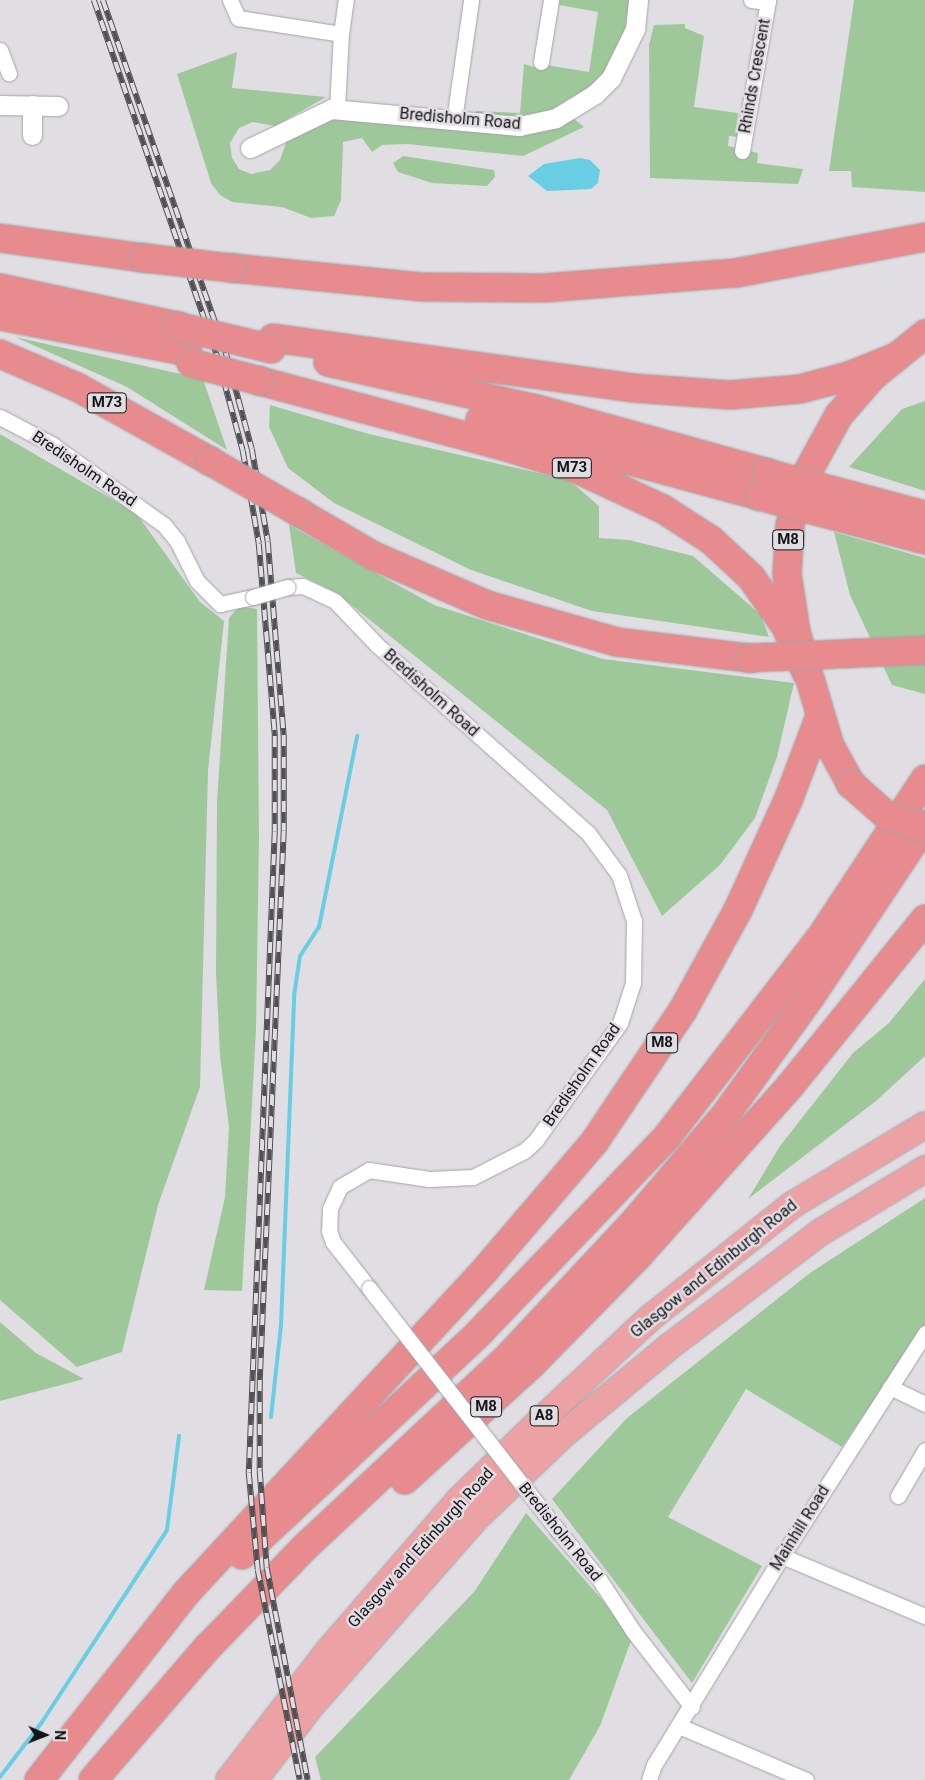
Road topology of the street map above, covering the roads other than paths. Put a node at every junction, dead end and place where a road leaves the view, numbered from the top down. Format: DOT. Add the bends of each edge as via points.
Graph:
graph roads {
  1 [pos="230,0"];
  2 [pos="346,0"];
  3 [pos="471,0"];
  4 [pos="551,0"];
  5 [pos="638,0"];
  6 [pos="751,0"];
  7 [pos="768,1"];
  8 [pos="341,34"];
  9 [pos="0,50"];
  10 [pos="541,62"];
  11 [pos="9,73"];
  12 [pos="0,105"];
  13 [pos="32,106"];
  14 [pos="58,106"];
  15 [pos="337,109"];
  16 [pos="454,120"];
  17 [pos="32,135"];
  18 [pos="250,148"];
  19 [pos="742,151"];
  20 [pos="925,237"];
  21 [pos="0,238"];
  22 [pos="0,288"];
  23 [pos="10,318"];
  24 [pos="925,334"];
  25 [pos="0,354"];
  26 [pos="893,358"];
  27 [pos="265,359"];
  28 [pos="0,417"];
  29 [pos="763,484"];
  30 [pos="925,515"];
  31 [pos="925,540"];
  32 [pos="925,650"];
  33 [pos="807,674"];
  34 [pos="820,716"];
  35 [pos="925,780"];
  36 [pos="925,827"];
  37 [pos="925,918"];
  38 [pos="844,1015"];
  39 [pos="925,1125"];
  40 [pos="925,1169"];
  41 [pos="434,1326"];
  42 [pos="925,1333"];
  43 [pos="890,1387"];
  44 [pos="925,1404"];
  45 [pos="435,1427"];
  46 [pos="925,1450"];
  47 [pos="898,1496"];
  48 [pos="782,1556"];
  49 [pos="925,1616"];
  50 [pos="110,1693"];
  51 [pos="692,1707"];
  52 [pos="680,1726"];
  53 [pos="18,1780"];
  54 [pos="39,1780"];
  55 [pos="93,1780"];
  56 [pos="110,1780"];
  57 [pos="229,1780"];
  58 [pos="254,1780"];
  59 [pos="649,1780"];
  60 [pos="806,1780"];
  1 -- 8 [label="street" via="238,18"];
  2 -- 8 [label="street"];
  3 -- 16 [label="street"];
  4 -- 10 [label="street"];
  5 -- 16 [label="street, Bredisholm Road" via="635,29 623,60 595,94 575,108 535,124"];
  6 -- 7 [label="street"];
  7 -- 19 [label="street, Rhinds Crescent"];
  8 -- 15 [label="street"];
  9 -- 11 [label="street"];
  12 -- 13 [label="street"];
  13 -- 14 [label="street"];
  13 -- 17 [label="street"];
  15 -- 16 [label="street, Bredisholm Road"];
  15 -- 18 [label="street, Bredisholm Road" via="325,111"];
  20 -- 21 [label="highway, bridge" via="736,273 544,288 423,287 145,258"];
  22 -- 27 [label="highway, M73, bridge" via="177,326"];
  23 -- 27 [label="highway, M73" via="189,357"];
  24 -- 26 [label="highway, M8"];
  25 -- 32 [label="highway, M73, bridge" via="77,387 374,556 487,605 617,642 750,658"];
  26 -- 27 [label="highway, M73" via="849,376 800,389 730,395"];
  26 -- 33 [label="highway, M8" via="840,415 811,462 794,505 787,574 796,632"];
  27 -- 29 [label="highway, M73" via="475,394"];
  27 -- 33 [label="highway, M73" via="510,448 575,468 663,509 711,540 751,577 786,627"];
  28 -- 51 [label="street, Bredisholm Road, bridge" via="53,445 156,519 177,541 197,581 220,604 303,586 335,601 378,646 588,833 619,875 634,921 633,983 620,1023 548,1124 524,1151 473,1176 429,1179 369,1170 340,1187 330,1208 329,1231 333,1242 599,1579"];
  29 -- 30 [label="highway, M73, bridge"];
  29 -- 31 [label="highway, M73, bridge"];
  33 -- 34 [label="highway, M8"];
  34 -- 36 [label="highway, M8, bridge" via="851,784 886,815"];
  34 -- 41 [label="highway, M8" via="742,902 683,1010 594,1141"];
  35 -- 50 [label="highway, M8" via="821,937 666,1138 542,1272 199,1597"];
  36 -- 45 [label="highway, M8" via="812,996 726,1114 575,1289"];
  37 -- 38 [label="highway, M8"];
  38 -- 45 [label="highway, M8" via="582,1298"];
  38 -- 56 [label="highway, M8" via="790,1086 640,1255 531,1365 303,1572 237,1637"];
  39 -- 57 [label="highway, Glasgow and Edinburgh Road / A8" via="792,1205 650,1318 540,1420 459,1500 330,1649"];
  40 -- 58 [label="highway, Glasgow and Edinburgh Road / A8" via="821,1232 670,1346 564,1434 478,1517 311,1706"];
  41 -- 50 [label="highway, M8" via="186,1593"];
  41 -- 53 [label="highway, M8" via="244,1511 69,1713"];
  42 -- 43 [label="street, Mainhill Road"];
  43 -- 44 [label="street"];
  43 -- 48 [label="street, Mainhill Road"];
  45 -- 55 [label="highway, M8" via="304,1548 208,1647"];
  46 -- 47 [label="street"];
  48 -- 49 [label="street"];
  48 -- 51 [label="street, Mainhill Road"];
  50 -- 54 [label="highway, M8"];
  51 -- 52 [label="street, Mainhill Road"];
  52 -- 59 [label="street, Mainhill Road" via="654,1765"];
  52 -- 60 [label="street"];
}
